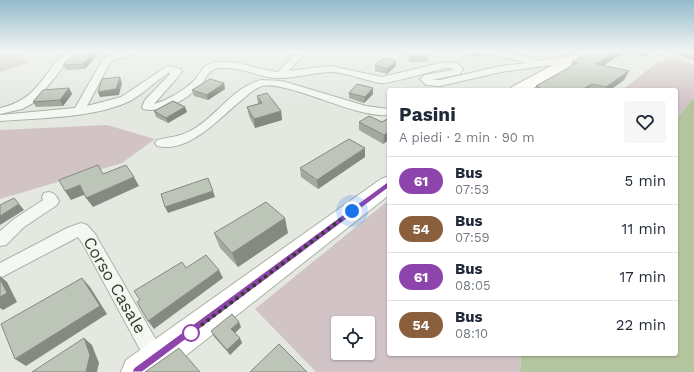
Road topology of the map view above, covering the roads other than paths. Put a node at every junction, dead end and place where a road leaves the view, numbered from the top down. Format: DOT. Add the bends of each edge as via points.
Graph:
graph roads {
  1 [pos="56,68"];
  2 [pos="102,68"];
  3 [pos="208,68"];
  4 [pos="247,68"];
  5 [pos="286,68"];
  6 [pos="431,68"];
  7 [pos="457,68"];
  8 [pos="506,68"];
  9 [pos="522,68"];
  10 [pos="556,68"];
  11 [pos="280,75"];
  12 [pos="451,88"];
  13 [pos="522,88"];
  14 [pos="80,110"];
  15 [pos="0,111"];
  16 [pos="387,112"];
  17 [pos="0,118"];
  18 [pos="161,143"];
  19 [pos="387,186"];
  20 [pos="49,197"];
  21 [pos="0,240"];
  22 [pos="0,271"];
  23 [pos="147,366"];
  1 -- 15 [label="street" via="36,96 26,104"];
  2 -- 14 [label="street"];
  3 -- 14 [label="street" via="199,82 184,94 159,107 148,107 149,102 177,71 169,69 123,100"];
  4 -- 11 [label="street"];
  5 -- 11 [label="street"];
  6 -- 11 [label="street" via="382,80 331,69"];
  7 -- 8 [label="street" via="457,72 428,76 425,80 440,83"];
  9 -- 12 [label="street"];
  10 -- 13 [label="main road"];
  14 -- 17 [label="street"];
  16 -- 18 [label="street" via="277,84 262,83 236,99 190,137"];
  19 -- 23 [label="main road, Corso Casale"];
  20 -- 21 [label="street" via="52,201 19,222"];
  22 -- 23 [label="street, Corso Casale" via="81,229 89,239"];
}
